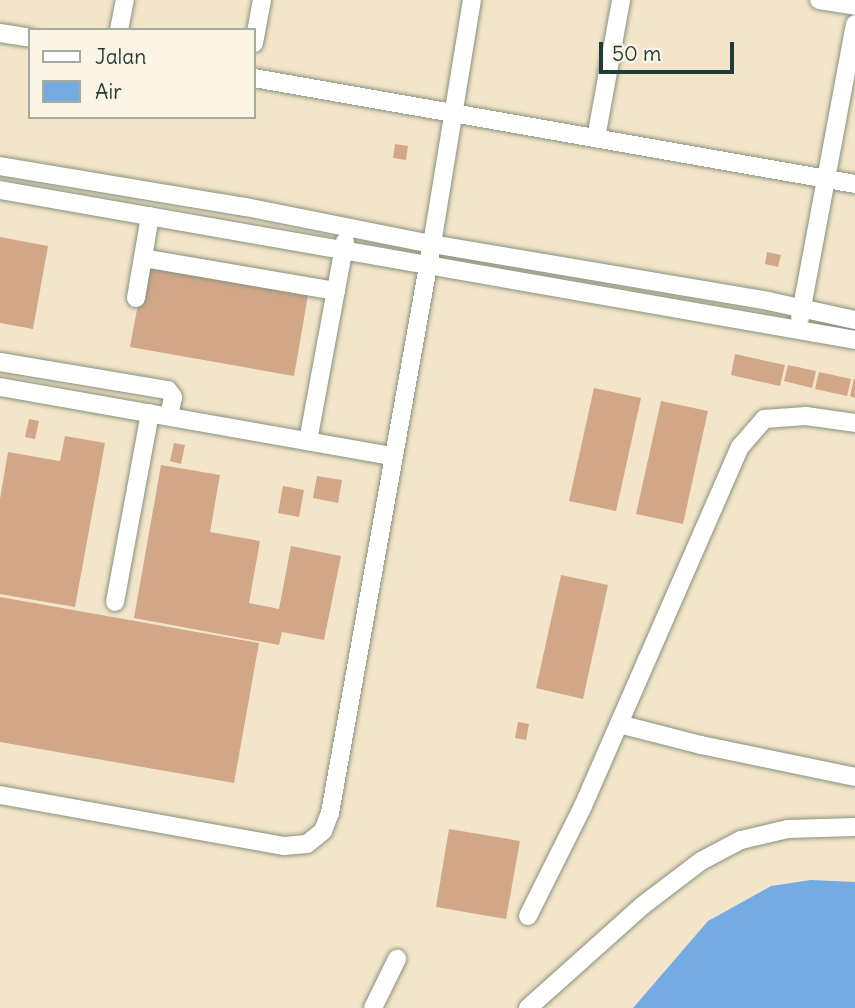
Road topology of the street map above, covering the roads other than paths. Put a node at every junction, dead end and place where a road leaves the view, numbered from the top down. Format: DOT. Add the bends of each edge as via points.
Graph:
graph roads {
  1 [pos="125,0"];
  2 [pos="262,0"];
  3 [pos="472,0"];
  4 [pos="621,0"];
  5 [pos="818,0"];
  6 [pos="855,6"];
  7 [pos="855,24"];
  8 [pos="119,28"];
  9 [pos="256,32"];
  10 [pos="0,33"];
  11 [pos="28,38"];
  12 [pos="256,78"];
  13 [pos="453,112"];
  14 [pos="596,138"];
  15 [pos="0,166"];
  16 [pos="826,179"];
  17 [pos="855,184"];
  18 [pos="0,190"];
  19 [pos="150,216"];
  20 [pos="348,227"];
  21 [pos="432,244"];
  22 [pos="343,251"];
  23 [pos="143,258"];
  24 [pos="428,266"];
  25 [pos="336,291"];
  26 [pos="136,298"];
  27 [pos="802,309"];
  28 [pos="855,320"];
  29 [pos="798,329"];
  30 [pos="855,340"];
  31 [pos="0,362"];
  32 [pos="2,387"];
  33 [pos="0,406"];
  34 [pos="150,413"];
  35 [pos="169,416"];
  36 [pos="855,423"];
  37 [pos="308,441"];
  38 [pos="392,456"];
  39 [pos="115,602"];
  40 [pos="619,724"];
  41 [pos="855,777"];
  42 [pos="0,795"];
  43 [pos="855,827"];
  44 [pos="528,916"];
  45 [pos="397,959"];
  46 [pos="373,1008"];
  47 [pos="528,1008"];
  1 -- 8 [label="lane"];
  2 -- 9 [label="lane"];
  3 -- 13 [label="lane"];
  4 -- 14 [label="lane"];
  5 -- 6 [label="lane"];
  7 -- 16 [label="lane"];
  10 -- 11 [label="lane"];
  12 -- 13 [label="lane"];
  13 -- 14 [label="lane"];
  13 -- 21 [label="lane"];
  14 -- 16 [label="lane"];
  15 -- 20 [label="lane"];
  16 -- 17 [label="lane"];
  16 -- 27 [label="lane"];
  18 -- 19 [label="lane"];
  19 -- 22 [label="lane"];
  19 -- 23 [label="lane"];
  20 -- 21 [label="lane"];
  20 -- 22 [label="lane"];
  21 -- 24 [label="lane"];
  21 -- 27 [label="lane"];
  22 -- 24 [label="lane"];
  22 -- 25 [label="lane"];
  23 -- 25 [label="lane"];
  23 -- 26 [label="lane"];
  24 -- 29 [label="lane"];
  24 -- 38 [label="lane"];
  25 -- 37 [label="lane"];
  27 -- 28 [label="lane"];
  27 -- 29 [label="lane"];
  29 -- 30 [label="lane"];
  31 -- 35 [label="lane" via="168,390 173,397"];
  32 -- 33 [label="lane"];
  32 -- 34 [label="lane"];
  34 -- 35 [label="lane"];
  34 -- 39 [label="lane"];
  35 -- 37 [label="lane"];
  36 -- 40 [label="lane" via="806,416 764,419 740,447"];
  37 -- 38 [label="lane"];
  38 -- 42 [label="lane" via="330,813 323,831 307,844 284,846"];
  40 -- 41 [label="lane"];
  40 -- 44 [label="lane"];
  43 -- 47 [label="lane" via="788,829 741,840 701,861 642,906"];
  45 -- 46 [label="lane"];
}
